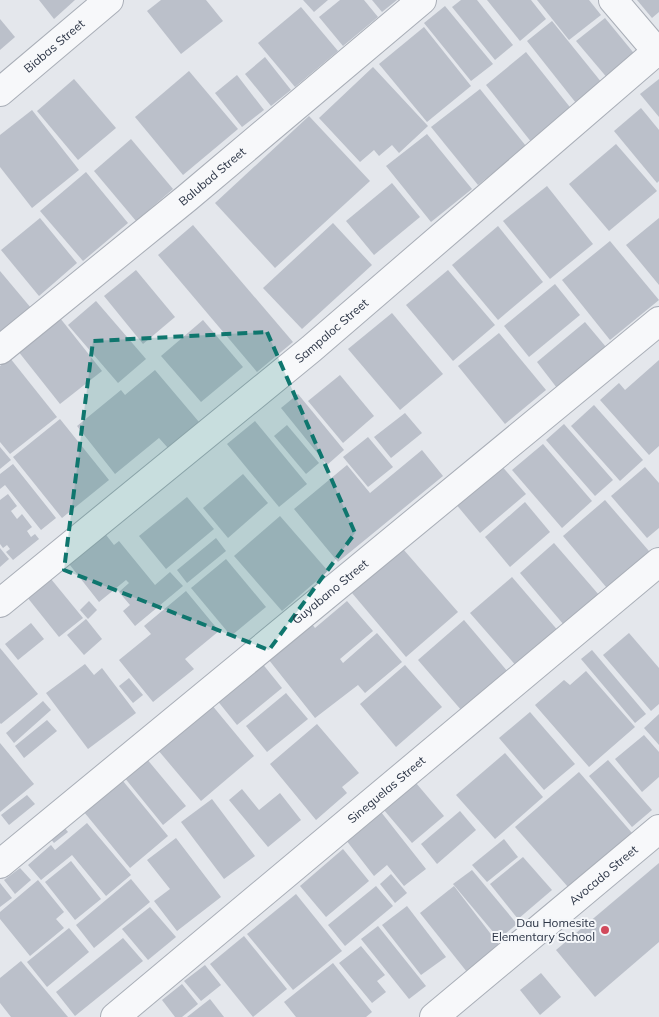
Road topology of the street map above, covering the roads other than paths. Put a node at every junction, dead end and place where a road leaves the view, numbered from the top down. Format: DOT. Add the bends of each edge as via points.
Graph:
graph roads {
  1 [pos="109,0"];
  2 [pos="422,0"];
  3 [pos="613,0"];
  4 [pos="658,53"];
  5 [pos="0,92"];
  6 [pos="659,321"];
  7 [pos="0,350"];
  8 [pos="659,562"];
  9 [pos="0,603"];
  10 [pos="659,829"];
  11 [pos="0,864"];
  12 [pos="115,1017"];
  13 [pos="434,1017"];
  1 -- 5 [label="street, Biabas Street"];
  2 -- 7 [label="street, Balubad Street" via="180,204"];
  3 -- 4 [label="street"];
  4 -- 9 [label="street, Sampaloc Street" via="311,349"];
  6 -- 11 [label="street, Guyabano Street"];
  8 -- 12 [label="street, Sineguelas Street"];
  10 -- 13 [label="street, Avocado Street"];
}
